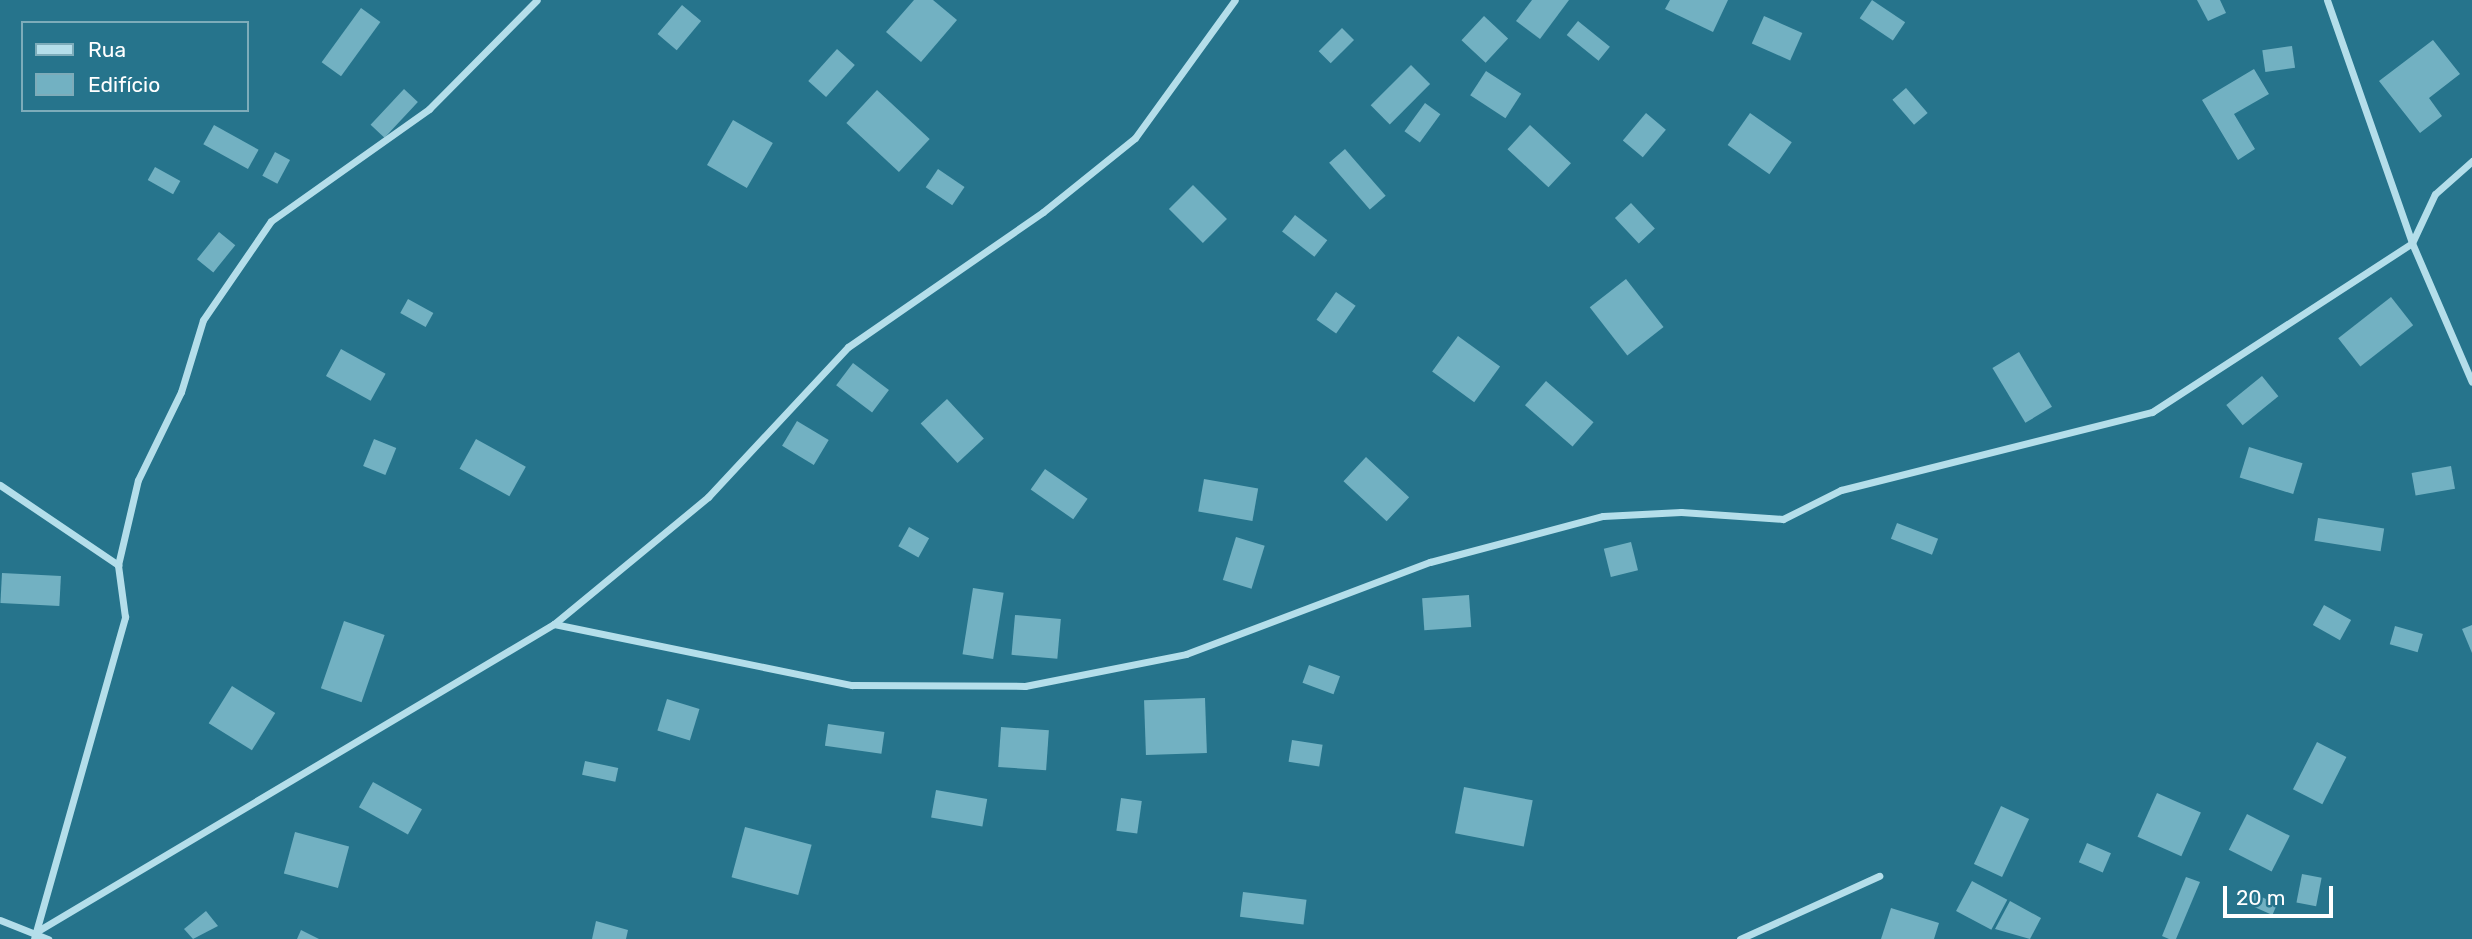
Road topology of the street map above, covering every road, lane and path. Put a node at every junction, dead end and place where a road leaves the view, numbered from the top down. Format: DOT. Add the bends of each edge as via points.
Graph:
graph roads {
  1 [pos="537,0"];
  2 [pos="1235,0"];
  3 [pos="2327,0"];
  4 [pos="2472,161"];
  5 [pos="2412,243"];
  6 [pos="2472,383"];
  7 [pos="0,485"];
  8 [pos="118,565"];
  9 [pos="554,624"];
  10 [pos="1879,876"];
  11 [pos="0,920"];
  12 [pos="35,935"];
  13 [pos="48,939"];
  14 [pos="1740,939"];
  1 -- 8 [label="street" via="429,109 271,221 248,252 203,320 181,392 138,480"];
  2 -- 9 [label="street" via="1135,138 1043,212 848,347 708,496"];
  3 -- 5 [label="street"];
  4 -- 5 [label="street" via="2435,194"];
  5 -- 6 [label="street"];
  5 -- 9 [label="street" via="2152,412 1841,490 1783,519 1681,512 1603,516 1530,533 1430,562 1186,654 1024,686 852,685"];
  7 -- 8 [label="street"];
  8 -- 12 [label="street" via="125,617"];
  9 -- 12 [label="street"];
  10 -- 14 [label="street"];
  11 -- 12 [label="street"];
  12 -- 13 [label="street"];
}
